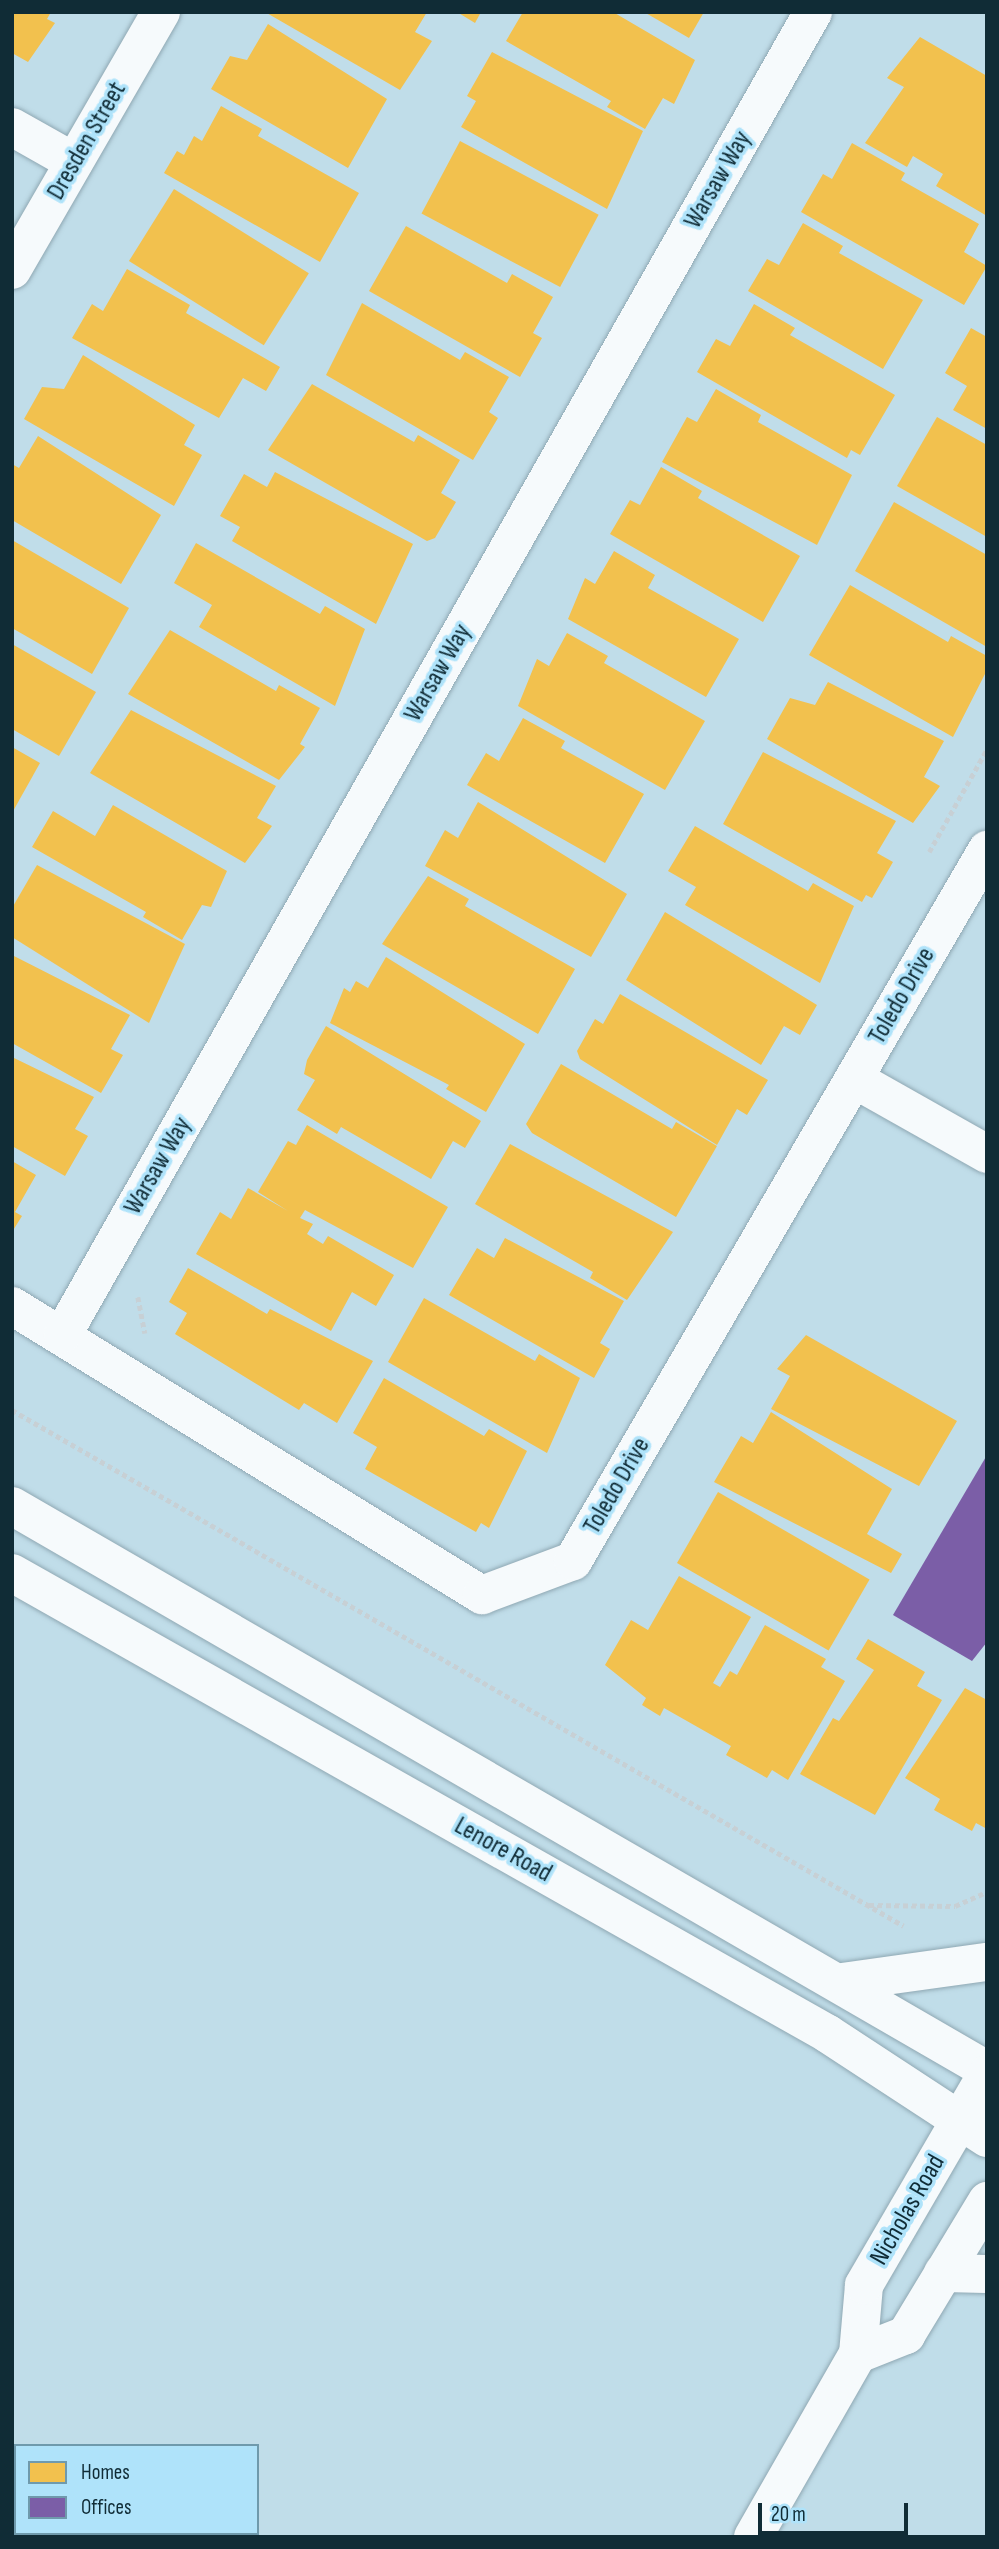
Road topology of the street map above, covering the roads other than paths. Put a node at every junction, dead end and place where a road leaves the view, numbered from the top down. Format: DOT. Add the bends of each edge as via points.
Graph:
graph roads {
  1 [pos="161,12"];
  2 [pos="814,12"];
  3 [pos="12,127"];
  4 [pos="74,162"];
  5 [pos="12,270"];
  6 [pos="987,850"];
  7 [pos="854,1079"];
  8 [pos="987,1154"];
  9 [pos="12,1306"];
  10 [pos="63,1334"];
  11 [pos="12,1506"];
  12 [pos="12,1573"];
  13 [pos="987,1962"];
  14 [pos="842,1982"];
  15 [pos="987,2072"];
  16 [pos="973,2129"];
  17 [pos="987,2200"];
  18 [pos="943,2273"];
  19 [pos="987,2274"];
  20 [pos="858,2354"];
  21 [pos="752,2537"];
  1 -- 4 [label="street, Dresden Street"];
  2 -- 10 [label="street, Warsaw Way"];
  3 -- 4 [label="street"];
  4 -- 5 [label="street, Dresden Street"];
  6 -- 7 [label="street, Toledo Drive"];
  7 -- 8 [label="street"];
  7 -- 10 [label="street, Toledo Drive" via="573,1561 482,1595"];
  9 -- 10 [label="street, Toledo Drive"];
  11 -- 14 [label="street, Lenore Road"];
  12 -- 16 [label="street, Lenore Road" via="828,2034"];
  13 -- 14 [label="street"];
  14 -- 15 [label="street, Lenore Road"];
  15 -- 16 [label="street, Nicholas Road"];
  16 -- 20 [label="street, Nicholas Road" via="864,2285"];
  17 -- 18 [label="street"];
  18 -- 19 [label="street"];
  18 -- 20 [label="street" via="906,2335"];
  20 -- 21 [label="street, Nicholas Road"];
}
